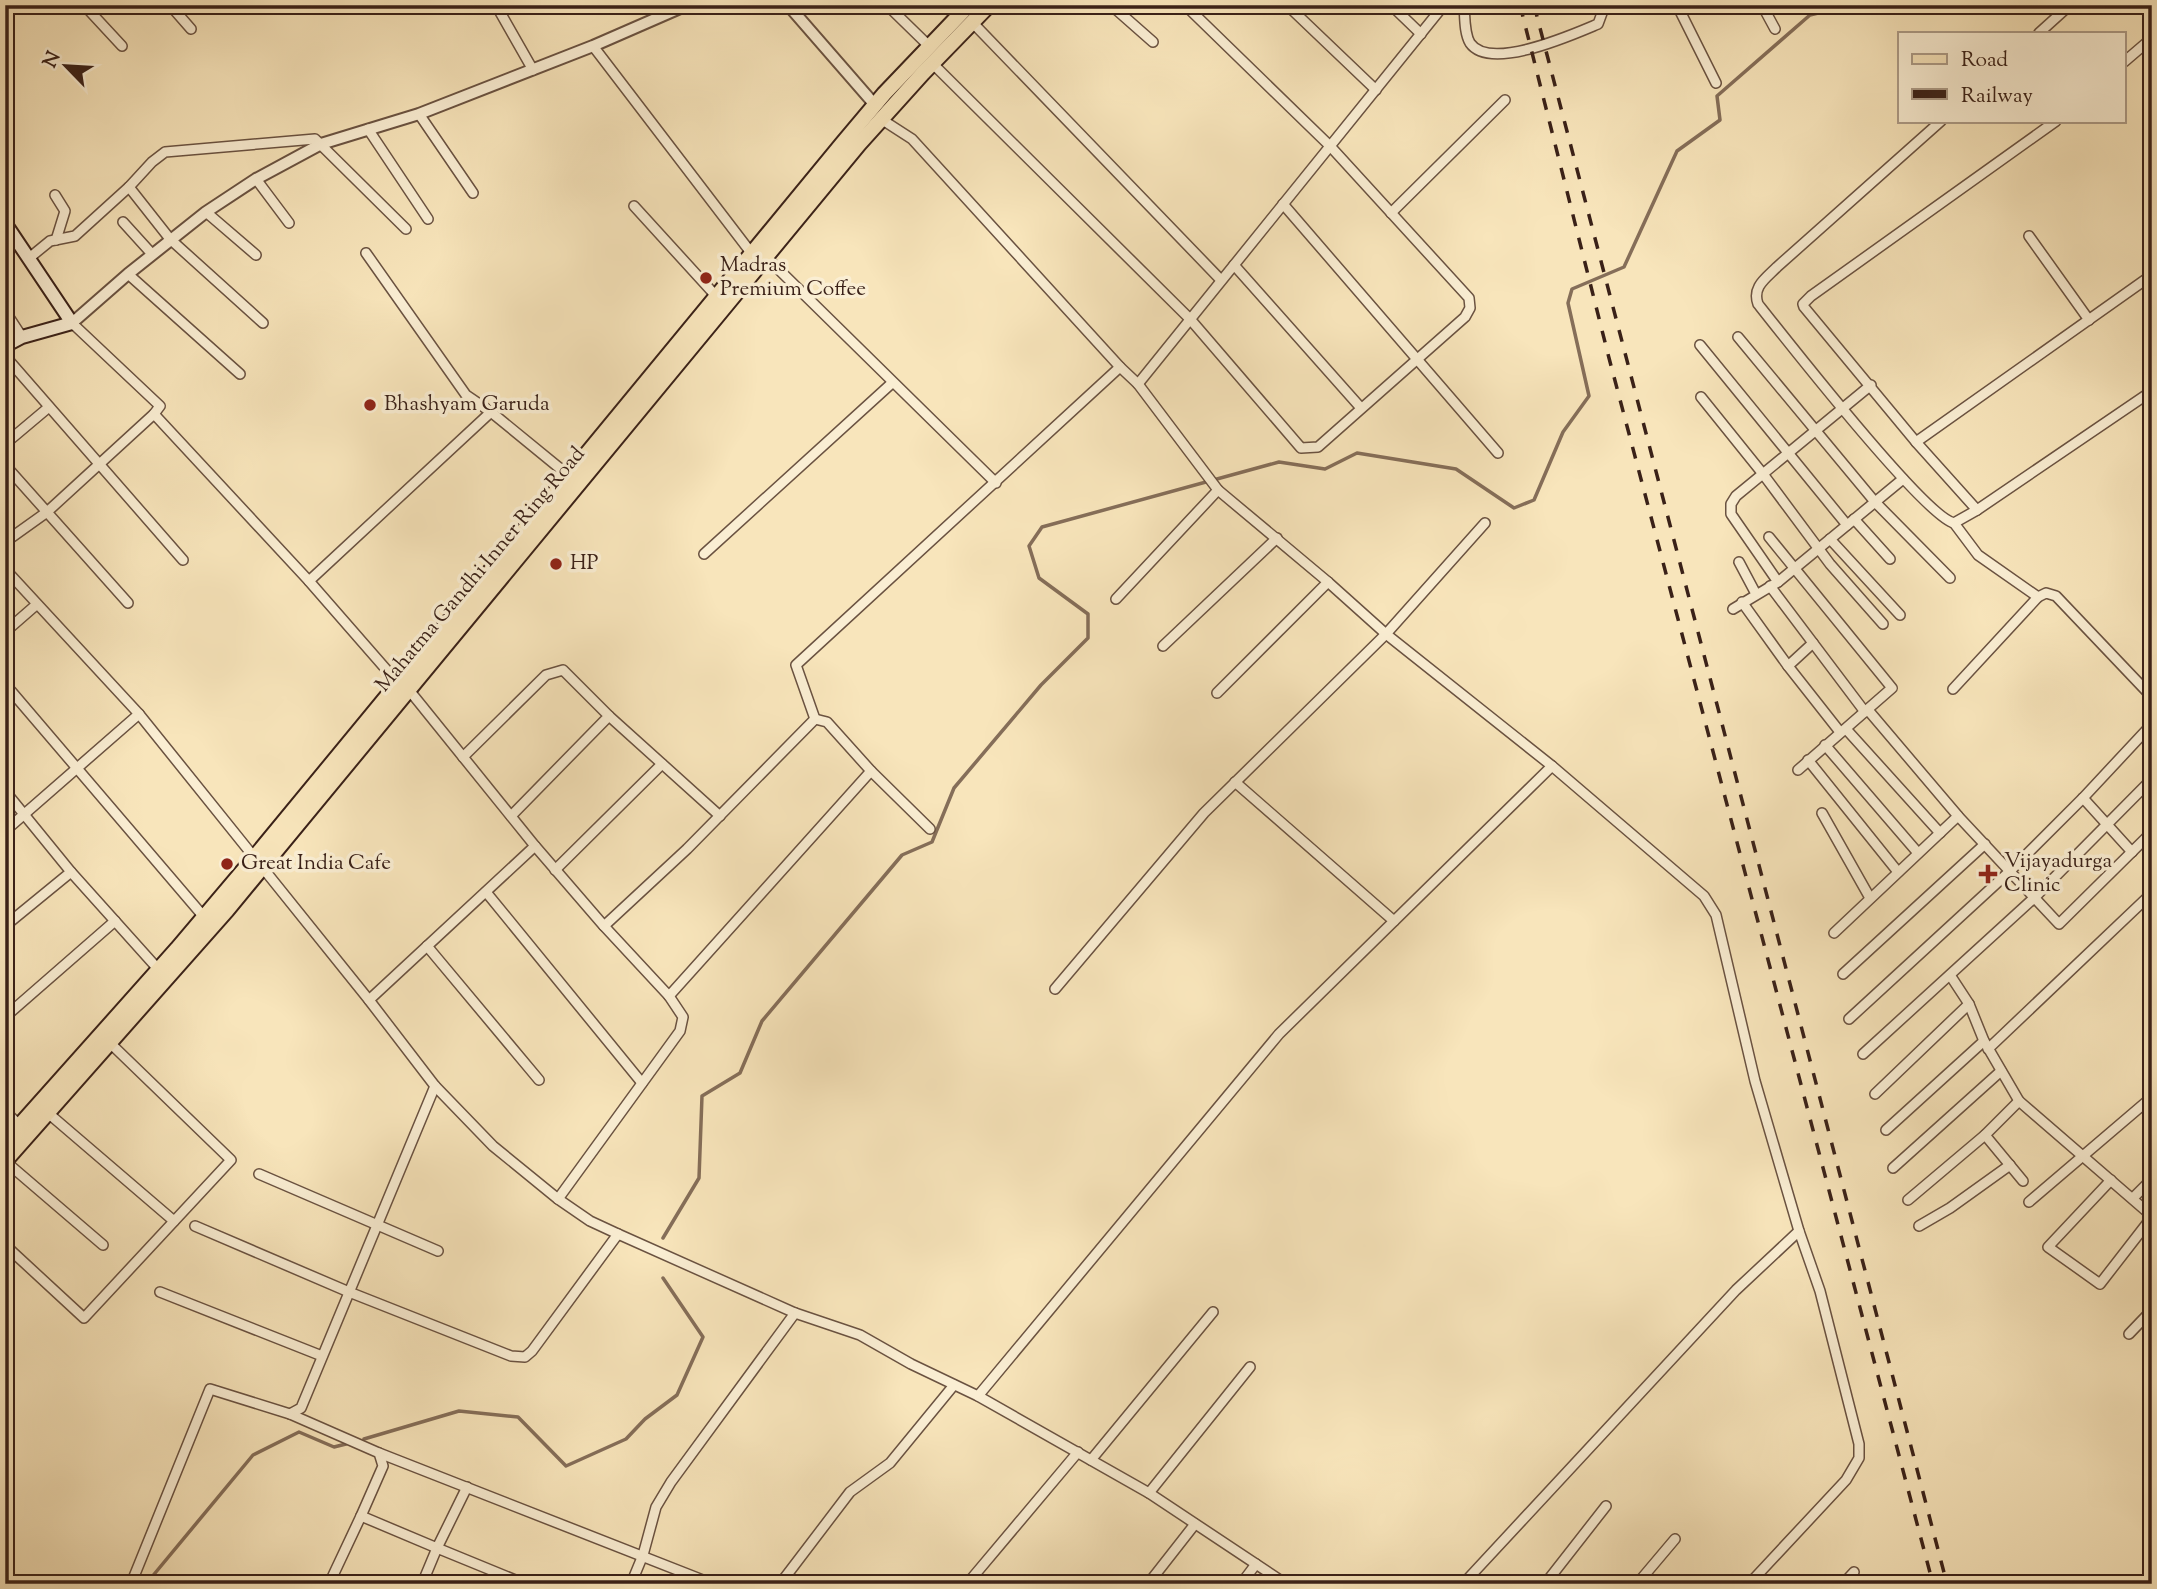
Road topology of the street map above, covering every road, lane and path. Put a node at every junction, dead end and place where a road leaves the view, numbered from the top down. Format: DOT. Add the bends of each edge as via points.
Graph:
graph roads {
  1 [pos="84,5"];
  2 [pos="170,5"];
  3 [pos="496,5"];
  4 [pos="687,5"];
  5 [pos="788,5"];
  6 [pos="887,5"];
  7 [pos="969,5"];
  8 [pos="989,5"];
  9 [pos="1111,5"];
  10 [pos="1185,5"];
  11 [pos="1287,5"];
  12 [pos="1391,5"];
  13 [pos="1444,5"];
  14 [pos="1464,5"];
  15 [pos="1605,5"];
  16 [pos="1677,5"];
  17 [pos="1762,5"];
  18 [pos="2070,5"];
  19 [pos="972,22"];
  20 [pos="191,29"];
  21 [pos="1774,29"];
  22 [pos="2040,32"];
  23 [pos="1420,34"];
  24 [pos="2152,38"];
  25 [pos="1153,42"];
  26 [pos="122,46"];
  27 [pos="593,46"];
  28 [pos="929,46"];
  29 [pos="2126,60"];
  30 [pos="932,63"];
  31 [pos="533,70"];
  32 [pos="1716,83"];
  33 [pos="1376,90"];
  34 [pos="1505,100"];
  35 [pos="875,105"];
  36 [pos="419,114"];
  37 [pos="881,119"];
  38 [pos="1940,122"];
  39 [pos="2055,122"];
  40 [pos="368,130"];
  41 [pos="321,144"];
  42 [pos="1330,146"];
  43 [pos="256,179"];
  44 [pos="129,187"];
  45 [pos="473,193"];
  46 [pos="55,195"];
  47 [pos="1283,204"];
  48 [pos="634,206"];
  49 [pos="206,212"];
  50 [pos="1391,213"];
  51 [pos="428,219"];
  52 [pos="123,222"];
  53 [pos="5,223"];
  54 [pos="289,223"];
  55 [pos="406,229"];
  56 [pos="2029,236"];
  57 [pos="170,239"];
  58 [pos="56,240"];
  59 [pos="366,253"];
  60 [pos="152,254"];
  61 [pos="752,254"];
  62 [pos="257,255"];
  63 [pos="767,258"];
  64 [pos="28,259"];
  65 [pos="1234,265"];
  66 [pos="128,274"];
  67 [pos="2152,275"];
  68 [pos="1221,280"];
  69 [pos="716,296"];
  70 [pos="5,311"];
  71 [pos="1190,319"];
  72 [pos="2089,320"];
  73 [pos="72,323"];
  74 [pos="263,323"];
  75 [pos="22,337"];
  76 [pos="1738,337"];
  77 [pos="1700,345"];
  78 [pos="5,346"];
  79 [pos="5,356"];
  80 [pos="1417,359"];
  81 [pos="1120,367"];
  82 [pos="240,373"];
  83 [pos="892,383"];
  84 [pos="1138,384"];
  85 [pos="1871,386"];
  86 [pos="2152,391"];
  87 [pos="1701,397"];
  88 [pos="49,407"];
  89 [pos="1361,408"];
  90 [pos="1844,408"];
  91 [pos="491,412"];
  92 [pos="154,414"];
  93 [pos="1818,430"];
  94 [pos="1916,442"];
  95 [pos="5,444"];
  96 [pos="1498,453"];
  97 [pos="1790,453"];
  98 [pos="5,465"];
  99 [pos="100,465"];
  100 [pos="1763,474"];
  101 [pos="568,475"];
  102 [pos="1903,479"];
  103 [pos="996,483"];
  104 [pos="1216,487"];
  105 [pos="1875,502"];
  106 [pos="1977,510"];
  107 [pos="47,512"];
  108 [pos="1851,522"];
  109 [pos="1485,523"];
  110 [pos="1954,523"];
  111 [pos="1769,537"];
  112 [pos="1277,538"];
  113 [pos="1830,539"];
  114 [pos="5,542"];
  115 [pos="1819,548"];
  116 [pos="704,554"];
  117 [pos="1890,559"];
  118 [pos="183,560"];
  119 [pos="1739,562"];
  120 [pos="1794,568"];
  121 [pos="5,569"];
  122 [pos="1950,578"];
  123 [pos="309,581"];
  124 [pos="1328,582"];
  125 [pos="1774,584"];
  126 [pos="1756,594"];
  127 [pos="2038,597"];
  128 [pos="1116,599"];
  129 [pos="1742,601"];
  130 [pos="128,603"];
  131 [pos="36,605"];
  132 [pos="1732,609"];
  133 [pos="1900,615"];
  134 [pos="1883,624"];
  135 [pos="5,632"];
  136 [pos="1386,634"];
  137 [pos="1813,643"];
  138 [pos="1163,646"];
  139 [pos="1788,666"];
  140 [pos="403,687"];
  141 [pos="1953,689"];
  142 [pos="11,691"];
  143 [pos="1217,693"];
  144 [pos="2152,697"];
  145 [pos="1867,711"];
  146 [pos="139,714"];
  147 [pos="609,716"];
  148 [pos="815,719"];
  149 [pos="2152,724"];
  150 [pos="1843,730"];
  151 [pos="1825,746"];
  152 [pos="463,757"];
  153 [pos="1808,760"];
  154 [pos="662,764"];
  155 [pos="1552,766"];
  156 [pos="79,769"];
  157 [pos="1798,770"];
  158 [pos="871,771"];
  159 [pos="2152,779"];
  160 [pos="1235,782"];
  161 [pos="5,791"];
  162 [pos="2083,798"];
  163 [pos="1822,813"];
  164 [pos="25,814"];
  165 [pos="511,816"];
  166 [pos="720,816"];
  167 [pos="1958,816"];
  168 [pos="2107,825"];
  169 [pos="930,829"];
  170 [pos="5,831"];
  171 [pos="2152,832"];
  172 [pos="1940,833"];
  173 [pos="1985,844"];
  174 [pos="535,846"];
  175 [pos="2132,852"];
  176 [pos="1918,853"];
  177 [pos="257,863"];
  178 [pos="555,870"];
  179 [pos="2010,871"];
  180 [pos="71,872"];
  181 [pos="1898,872"];
  182 [pos="485,892"];
  183 [pos="2152,893"];
  184 [pos="1870,898"];
  185 [pos="2034,898"];
  186 [pos="204,917"];
  187 [pos="115,921"];
  188 [pos="1394,921"];
  189 [pos="5,926"];
  190 [pos="604,926"];
  191 [pos="1834,933"];
  192 [pos="426,946"];
  193 [pos="158,969"];
  194 [pos="1843,974"];
  195 [pos="1950,975"];
  196 [pos="1055,989"];
  197 [pos="669,996"];
  198 [pos="369,1000"];
  199 [pos="1969,1004"];
  200 [pos="5,1017"];
  201 [pos="1849,1019"];
  202 [pos="109,1042"];
  203 [pos="1986,1045"];
  204 [pos="1863,1054"];
  205 [pos="2001,1071"];
  206 [pos="539,1080"];
  207 [pos="642,1083"];
  208 [pos="435,1086"];
  209 [pos="1875,1094"];
  210 [pos="2152,1097"];
  211 [pos="2019,1101"];
  212 [pos="5,1111"];
  213 [pos="48,1113"];
  214 [pos="20,1126"];
  215 [pos="1886,1130"];
  216 [pos="1985,1135"];
  217 [pos="5,1142"];
  218 [pos="2082,1155"];
  219 [pos="5,1161"];
  220 [pos="2010,1165"];
  221 [pos="1893,1168"];
  222 [pos="259,1174"];
  223 [pos="2111,1180"];
  224 [pos="2152,1180"];
  225 [pos="2023,1181"];
  226 [pos="2133,1198"];
  227 [pos="558,1199"];
  228 [pos="1908,1200"];
  229 [pos="2029,1202"];
  230 [pos="2152,1217"];
  231 [pos="174,1221"];
  232 [pos="377,1225"];
  233 [pos="195,1226"];
  234 [pos="1919,1226"];
  235 [pos="1799,1231"];
  236 [pos="618,1234"];
  237 [pos="5,1245"];
  238 [pos="103,1245"];
  239 [pos="438,1251"];
  240 [pos="160,1292"];
  241 [pos="349,1292"];
  242 [pos="2152,1310"];
  243 [pos="1213,1312"];
  244 [pos="795,1313"];
  245 [pos="2129,1334"];
  246 [pos="322,1356"];
  247 [pos="1250,1367"];
  248 [pos="954,1385"];
  249 [pos="978,1396"];
  250 [pos="290,1414"];
  251 [pos="1078,1452"];
  252 [pos="379,1453"];
  253 [pos="1091,1460"];
  254 [pos="467,1487"];
  255 [pos="1149,1493"];
  256 [pos="1606,1506"];
  257 [pos="362,1516"];
  258 [pos="1195,1524"];
  259 [pos="1675,1539"];
  260 [pos="437,1548"];
  261 [pos="643,1555"];
  262 [pos="1256,1564"];
  263 [pos="1854,1572"];
  264 [pos="131,1584"];
  265 [pos="329,1584"];
  266 [pos="422,1584"];
  267 [pos="525,1584"];
  268 [pos="631,1584"];
  269 [pos="713,1584"];
  270 [pos="780,1584"];
  271 [pos="967,1584"];
  272 [pos="1148,1584"];
  273 [pos="1241,1584"];
  274 [pos="1286,1584"];
  275 [pos="1463,1584"];
  276 [pos="1545,1584"];
  277 [pos="1637,1584"];
  278 [pos="1749,1584"];
  279 [pos="1843,1584"];
  1 -- 26 [label="street"];
  2 -- 20 [label="street"];
  3 -- 31 [label="street"];
  4 -- 27 [label="street"];
  5 -- 35 [label="street"];
  6 -- 28 [label="street"];
  7 -- 28 [label="main road, Mahatma Gandhi Inner Ring Road"];
  8 -- 19 [label="main road, Mahatma Gandhi Inner Ring Road"];
  9 -- 25 [label="street"];
  10 -- 42 [label="street"];
  11 -- 33 [label="street"];
  12 -- 23 [label="street"];
  13 -- 23 [label="street"];
  14 -- 15 [label="street" via="1471,43 1496,54 1545,46 1598,24"];
  16 -- 32 [label="street"];
  17 -- 21 [label="street"];
  18 -- 22 [label="street"];
  19 -- 30 [label="main road, Mahatma Gandhi Inner Ring Road"];
  19 -- 68 [label="street"];
  23 -- 33 [label="street"];
  24 -- 29 [label="street"];
  27 -- 31 [label="street"];
  27 -- 61 [label="street"];
  28 -- 35 [label="main road, Mahatma Gandhi Inner Ring Road"];
  30 -- 37 [label="main road, Mahatma Gandhi Inner Ring Road"];
  30 -- 71 [label="street"];
  31 -- 36 [label="street"];
  33 -- 42 [label="street"];
  34 -- 50 [label="street"];
  35 -- 61 [label="main road, Mahatma Gandhi Inner Ring Road"];
  36 -- 40 [label="street"];
  36 -- 45 [label="street"];
  37 -- 63 [label="main road, Mahatma Gandhi Inner Ring Road"];
  37 -- 81 [label="street" via="912,139"];
  38 -- 90 [label="street" via="1757,287 1758,304"];
  39 -- 85 [label="street" via="1803,304"];
  40 -- 41 [label="street"];
  40 -- 51 [label="street"];
  41 -- 43 [label="street"];
  41 -- 44 [label="street" via="315,139 171,151 159,156"];
  41 -- 55 [label="street"];
  42 -- 47 [label="street"];
  42 -- 50 [label="street"];
  43 -- 49 [label="street"];
  43 -- 54 [label="street"];
  44 -- 57 [label="street"];
  44 -- 58 [label="street" via="75,236"];
  46 -- 58 [label="street" via="65,211"];
  47 -- 65 [label="street"];
  47 -- 80 [label="street"];
  48 -- 69 [label="street"];
  49 -- 57 [label="street"];
  49 -- 62 [label="street"];
  50 -- 80 [label="street" via="1469,298 1471,308"];
  52 -- 60 [label="street"];
  53 -- 64 [label="main road"];
  56 -- 72 [label="street"];
  57 -- 60 [label="street"];
  57 -- 74 [label="street"];
  58 -- 64 [label="street"];
  59 -- 91 [label="street" via="466,395"];
  60 -- 66 [label="street"];
  61 -- 69 [label="main road, Mahatma Gandhi Inner Ring Road"];
  63 -- 83 [label="street"];
  63 -- 140 [label="main road, Mahatma Gandhi Inner Ring Road"];
  64 -- 73 [label="main road"];
  65 -- 68 [label="street"];
  65 -- 89 [label="street"];
  66 -- 73 [label="street"];
  66 -- 82 [label="street"];
  67 -- 72 [label="street"];
  68 -- 71 [label="street"];
  69 -- 101 [label="main road, Mahatma Gandhi Inner Ring Road"];
  70 -- 75 [label="street"];
  71 -- 84 [label="street"];
  71 -- 89 [label="street" via="1301,448 1318,447"];
  72 -- 94 [label="street"];
  73 -- 75 [label="main road"];
  73 -- 92 [label="street" via="160,406"];
  75 -- 78 [label="main road"];
  76 -- 93 [label="street"];
  77 -- 97 [label="street"];
  79 -- 88 [label="street"];
  80 -- 89 [label="street"];
  80 -- 96 [label="street"];
  81 -- 84 [label="street"];
  81 -- 103 [label="street"];
  83 -- 103 [label="street"];
  83 -- 116 [label="street"];
  84 -- 104 [label="street"];
  85 -- 90 [label="street"];
  85 -- 94 [label="street"];
  86 -- 106 [label="street"];
  87 -- 100 [label="street"];
  88 -- 95 [label="street"];
  88 -- 99 [label="street"];
  90 -- 93 [label="street"];
  90 -- 102 [label="street"];
  91 -- 101 [label="street"];
  91 -- 123 [label="street"];
  92 -- 99 [label="street"];
  92 -- 123 [label="street"];
  93 -- 97 [label="street"];
  93 -- 105 [label="street"];
  94 -- 106 [label="street"];
  97 -- 100 [label="street"];
  97 -- 108 [label="street"];
  98 -- 107 [label="street"];
  99 -- 107 [label="street"];
  99 -- 118 [label="street"];
  100 -- 115 [label="street"];
  100 -- 125 [label="street" via="1736,496 1729,509"];
  101 -- 140 [label="main road, Mahatma Gandhi Inner Ring Road"];
  102 -- 105 [label="street"];
  102 -- 110 [label="street"];
  103 -- 148 [label="street" via="796,665"];
  104 -- 112 [label="street"];
  104 -- 128 [label="street"];
  105 -- 108 [label="street"];
  105 -- 122 [label="street"];
  106 -- 110 [label="street"];
  107 -- 114 [label="street"];
  107 -- 130 [label="street"];
  108 -- 113 [label="street"];
  108 -- 117 [label="street"];
  109 -- 136 [label="street"];
  110 -- 127 [label="street" via="1978,555"];
  111 -- 120 [label="street"];
  112 -- 124 [label="street"];
  112 -- 138 [label="street"];
  113 -- 115 [label="street"];
  113 -- 133 [label="street"];
  115 -- 120 [label="street"];
  115 -- 134 [label="street"];
  119 -- 126 [label="street"];
  120 -- 125 [label="street"];
  120 -- 145 [label="street" via="1892,685"];
  121 -- 131 [label="street"];
  123 -- 140 [label="street"];
  124 -- 136 [label="street"];
  124 -- 143 [label="street"];
  125 -- 126 [label="street"];
  125 -- 137 [label="street"];
  126 -- 129 [label="street"];
  127 -- 141 [label="street"];
  127 -- 144 [label="street" via="2046,593 2056,596"];
  129 -- 132 [label="street"];
  129 -- 139 [label="street"];
  131 -- 135 [label="street"];
  131 -- 146 [label="street"];
  136 -- 155 [label="street"];
  136 -- 160 [label="street"];
  137 -- 139 [label="street"];
  137 -- 145 [label="street"];
  139 -- 150 [label="street"];
  140 -- 152 [label="street"];
  140 -- 177 [label="main road, Mahatma Gandhi Inner Ring Road"];
  142 -- 156 [label="street"];
  145 -- 150 [label="street"];
  145 -- 167 [label="street"];
  146 -- 156 [label="street"];
  146 -- 177 [label="street"];
  147 -- 152 [label="street" via="563,670 546,675"];
  147 -- 154 [label="street"];
  147 -- 165 [label="street"];
  148 -- 158 [label="street" via="827,722"];
  148 -- 166 [label="street"];
  149 -- 162 [label="street"];
  150 -- 151 [label="street"];
  150 -- 172 [label="street"];
  151 -- 153 [label="street"];
  151 -- 176 [label="street"];
  152 -- 165 [label="street"];
  153 -- 157 [label="street"];
  153 -- 181 [label="street"];
  154 -- 166 [label="street"];
  154 -- 178 [label="street"];
  155 -- 188 [label="street"];
  155 -- 235 [label="street" via="1712,905 1755,1081"];
  156 -- 164 [label="street"];
  156 -- 186 [label="street"];
  158 -- 169 [label="street"];
  158 -- 197 [label="street"];
  159 -- 168 [label="street"];
  160 -- 188 [label="street"];
  160 -- 196 [label="street"];
  161 -- 164 [label="street"];
  162 -- 168 [label="street"];
  162 -- 179 [label="street"];
  163 -- 184 [label="street"];
  164 -- 170 [label="street"];
  164 -- 180 [label="street"];
  165 -- 174 [label="street"];
  166 -- 190 [label="street"];
  167 -- 172 [label="street"];
  167 -- 173 [label="street"];
  168 -- 175 [label="street"];
  168 -- 185 [label="street"];
  171 -- 175 [label="street"];
  172 -- 176 [label="street"];
  173 -- 179 [label="street"];
  173 -- 194 [label="street"];
  174 -- 178 [label="street"];
  174 -- 182 [label="street"];
  175 -- 185 [label="street" via="2059,924"];
  176 -- 181 [label="street"];
  177 -- 186 [label="main road, Mahatma Gandhi Inner Ring Road"];
  177 -- 198 [label="street"];
  177 -- 202 [label="main road, Mahatma Gandhi Inner Ring Road"];
  178 -- 190 [label="street"];
  179 -- 185 [label="street"];
  179 -- 201 [label="street"];
  180 -- 187 [label="street"];
  180 -- 189 [label="street"];
  181 -- 184 [label="street"];
  182 -- 192 [label="street"];
  182 -- 207 [label="street"];
  183 -- 203 [label="street"];
  184 -- 191 [label="street"];
  185 -- 195 [label="street"];
  186 -- 193 [label="main road, Mahatma Gandhi Inner Ring Road"];
  187 -- 193 [label="street"];
  187 -- 200 [label="street"];
  188 -- 249 [label="street" via="1279,1034"];
  190 -- 197 [label="street"];
  192 -- 198 [label="street"];
  192 -- 206 [label="street"];
  193 -- 214 [label="main road, Mahatma Gandhi Inner Ring Road"];
  195 -- 199 [label="street"];
  195 -- 204 [label="street"];
  197 -- 207 [label="street" via="681,1012 682,1027"];
  198 -- 208 [label="street"];
  199 -- 203 [label="street"];
  199 -- 209 [label="street"];
  202 -- 213 [label="main road, Mahatma Gandhi Inner Ring Road"];
  202 -- 231 [label="street" via="231,1160"];
  203 -- 205 [label="street"];
  203 -- 215 [label="street"];
  205 -- 211 [label="street"];
  205 -- 221 [label="street"];
  207 -- 227 [label="street"];
  208 -- 227 [label="street" via="493,1146"];
  208 -- 232 [label="street"];
  210 -- 218 [label="street"];
  211 -- 216 [label="street"];
  211 -- 218 [label="street"];
  212 -- 214 [label="street"];
  213 -- 219 [label="main road, Mahatma Gandhi Inner Ring Road"];
  213 -- 231 [label="street"];
  214 -- 217 [label="main road, Mahatma Gandhi Inner Ring Road"];
  216 -- 220 [label="street"];
  216 -- 228 [label="street"];
  218 -- 223 [label="street"];
  218 -- 229 [label="street"];
  219 -- 238 [label="street"];
  220 -- 225 [label="street"];
  220 -- 234 [label="street"];
  222 -- 232 [label="street"];
  223 -- 226 [label="street"];
  223 -- 230 [label="street" via="2048,1247 2100,1284"];
  224 -- 226 [label="street"];
  226 -- 230 [label="street"];
  227 -- 236 [label="street"];
  231 -- 237 [label="street" via="84,1318"];
  232 -- 239 [label="street"];
  232 -- 241 [label="street"];
  233 -- 241 [label="street"];
  235 -- 275 [label="street" via="1736,1290"];
  235 -- 278 [label="street" via="1820,1291 1859,1444 1858,1458 1846,1480"];
  236 -- 241 [label="street" via="525,1357 511,1356"];
  236 -- 244 [label="street"];
  240 -- 246 [label="street"];
  241 -- 246 [label="street"];
  242 -- 245 [label="street"];
  243 -- 253 [label="street"];
  244 -- 248 [label="street" via="860,1335"];
  244 -- 261 [label="street" via="671,1482 656,1507"];
  246 -- 250 [label="street" via="301,1408"];
  247 -- 255 [label="street"];
  248 -- 249 [label="street"];
  248 -- 270 [label="street" via="890,1463 850,1492"];
  249 -- 251 [label="street"];
  250 -- 252 [label="street"];
  250 -- 264 [label="street" via="210,1389"];
  251 -- 253 [label="street"];
  251 -- 271 [label="street"];
  252 -- 254 [label="street"];
  252 -- 257 [label="street" via="383,1466"];
  253 -- 255 [label="street"];
  254 -- 260 [label="street"];
  254 -- 261 [label="street"];
  255 -- 258 [label="street"];
  256 -- 276 [label="street"];
  257 -- 260 [label="street"];
  257 -- 265 [label="street"];
  258 -- 262 [label="street"];
  258 -- 272 [label="street"];
  259 -- 277 [label="street"];
  260 -- 266 [label="street"];
  260 -- 267 [label="street"];
  261 -- 268 [label="street"];
  261 -- 269 [label="street"];
  262 -- 273 [label="street"];
  262 -- 274 [label="street"];
  263 -- 279 [label="street"];
}
